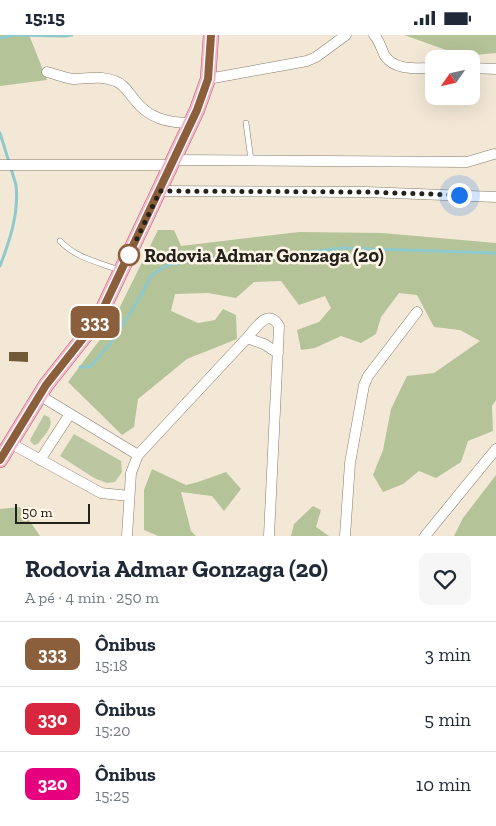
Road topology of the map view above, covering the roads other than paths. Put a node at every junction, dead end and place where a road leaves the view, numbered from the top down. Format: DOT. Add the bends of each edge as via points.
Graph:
graph roads {
  1 [pos="211,35"];
  2 [pos="346,35"];
  3 [pos="374,35"];
  4 [pos="425,68"];
  5 [pos="480,69"];
  6 [pos="496,69"];
  7 [pos="47,72"];
  8 [pos="208,79"];
  9 [pos="192,123"];
  10 [pos="246,123"];
  11 [pos="494,154"];
  12 [pos="251,160"];
  13 [pos="173,162"];
  14 [pos="0,165"];
  15 [pos="160,191"];
  16 [pos="496,197"];
  17 [pos="60,241"];
  18 [pos="122,271"];
  19 [pos="417,312"];
  20 [pos="248,338"];
  21 [pos="278,353"];
  22 [pos="39,395"];
  23 [pos="70,414"];
  24 [pos="10,443"];
  25 [pos="496,449"];
  26 [pos="138,455"];
  27 [pos="0,460"];
  28 [pos="40,460"];
  29 [pos="129,496"];
  30 [pos="127,536"];
  31 [pos="269,536"];
  32 [pos="346,536"];
  33 [pos="425,536"];
  1 -- 8 [label="main road"];
  2 -- 8 [label="street" via="307,61"];
  3 -- 4 [label="street" via="386,57 396,65"];
  5 -- 6 [label="street"];
  7 -- 9 [label="street" via="71,79 101,77 117,81 155,118"];
  8 -- 9 [label="main road"];
  9 -- 13 [label="main road"];
  10 -- 12 [label="lane"];
  11 -- 12 [label="street" via="467,162"];
  12 -- 13 [label="street"];
  13 -- 14 [label="street"];
  13 -- 15 [label="main road"];
  15 -- 16 [label="street" via="366,192"];
  15 -- 18 [label="main road"];
  17 -- 18 [label="lane" via="80,256"];
  18 -- 22 [label="main road" via="96,320"];
  19 -- 32 [label="street" via="364,385 350,463"];
  20 -- 21 [label="street"];
  20 -- 21 [label="street" via="264,319 276,320 279,326"];
  20 -- 26 [label="street"];
  21 -- 31 [label="street"];
  22 -- 23 [label="street"];
  22 -- 24 [label="main road"];
  23 -- 26 [label="street"];
  23 -- 28 [label="street"];
  24 -- 27 [label="main road"];
  24 -- 28 [label="street"];
  25 -- 33 [label="street"];
  26 -- 29 [label="street" via="131,473"];
  28 -- 29 [label="street" via="101,493"];
  29 -- 30 [label="street"];
}
